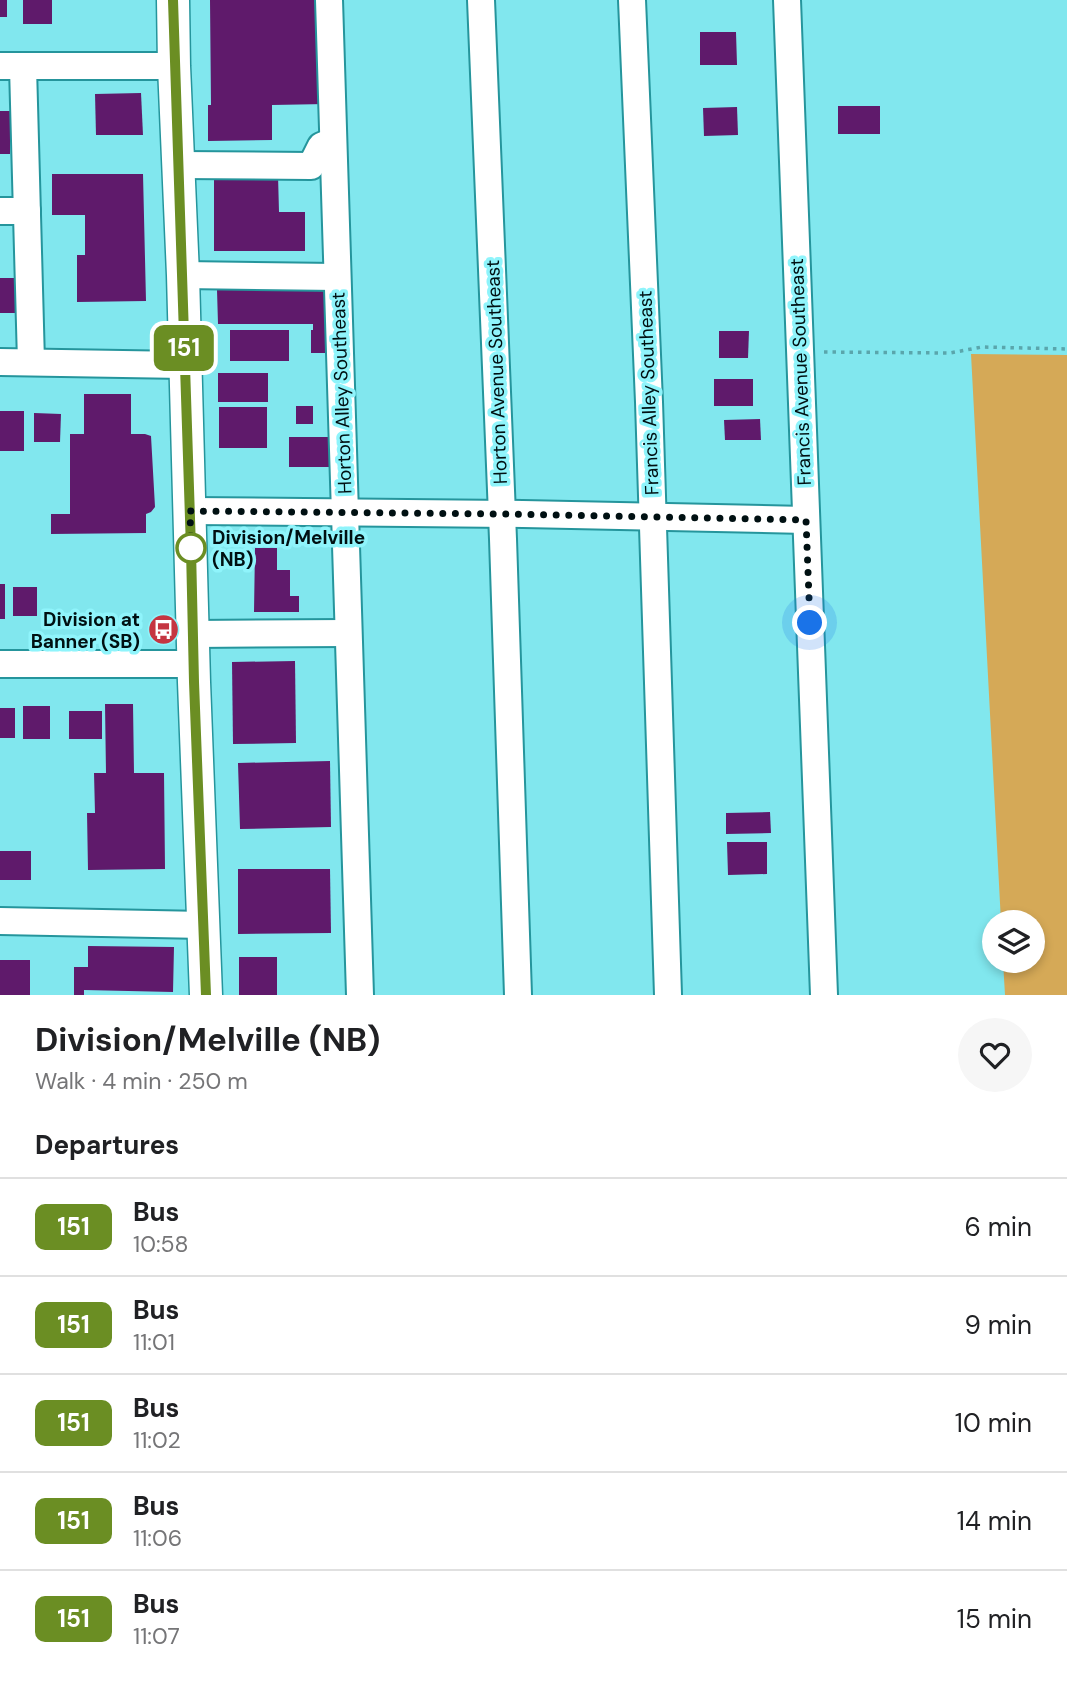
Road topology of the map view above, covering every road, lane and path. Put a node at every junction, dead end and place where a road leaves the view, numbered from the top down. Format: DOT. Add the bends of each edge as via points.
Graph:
graph roads {
  1 [pos="173,0"];
  2 [pos="329,0"];
  3 [pos="481,0"];
  4 [pos="632,0"];
  5 [pos="787,0"];
  6 [pos="174,66"];
  7 [pos="12,67"];
  8 [pos="333,141"];
  9 [pos="179,165"];
  10 [pos="0,211"];
  11 [pos="27,211"];
  12 [pos="183,275"];
  13 [pos="337,277"];
  14 [pos="1067,349"];
  15 [pos="824,352"];
  16 [pos="0,362"];
  17 [pos="31,362"];
  18 [pos="184,365"];
  19 [pos="190,511"];
  20 [pos="344,512"];
  21 [pos="502,514"];
  22 [pos="652,517"];
  23 [pos="806,520"];
  24 [pos="348,633"];
  25 [pos="193,649"];
  26 [pos="0,664"];
  27 [pos="0,921"];
  28 [pos="204,925"];
  29 [pos="206,995"];
  30 [pos="360,995"];
  31 [pos="518,995"];
  32 [pos="668,995"];
  33 [pos="824,995"];
  1 -- 6 [label="main road"];
  2 -- 8 [label="street, Horton Alley Southeast"];
  3 -- 21 [label="street, Horton Avenue Southeast"];
  4 -- 22 [label="street, Francis Alley Southeast"];
  5 -- 23 [label="street, Francis Avenue Southeast"];
  6 -- 7 [label="street"];
  6 -- 9 [label="main road"];
  7 -- 11 [label="street"];
  8 -- 9 [label="street" via="321,146 311,166"];
  8 -- 13 [label="street, Horton Alley Southeast"];
  9 -- 12 [label="main road"];
  10 -- 11 [label="street"];
  11 -- 17 [label="street"];
  12 -- 13 [label="street"];
  12 -- 18 [label="main road"];
  13 -- 20 [label="street, Horton Alley Southeast"];
  14 -- 15 [label="path"];
  16 -- 17 [label="street"];
  17 -- 18 [label="street"];
  18 -- 19 [label="main road"];
  19 -- 20 [label="street"];
  19 -- 25 [label="main road"];
  20 -- 21 [label="street"];
  20 -- 24 [label="street, Horton Alley Southeast"];
  21 -- 22 [label="street"];
  21 -- 31 [label="street, Horton Avenue Southeast"];
  22 -- 23 [label="street"];
  22 -- 32 [label="street, Francis Alley Southeast"];
  23 -- 33 [label="street, Francis Avenue Southeast"];
  24 -- 25 [label="street"];
  24 -- 30 [label="street, Horton Alley Southeast"];
  25 -- 26 [label="street"];
  25 -- 28 [label="main road"];
  27 -- 28 [label="street"];
  28 -- 29 [label="main road"];
}
